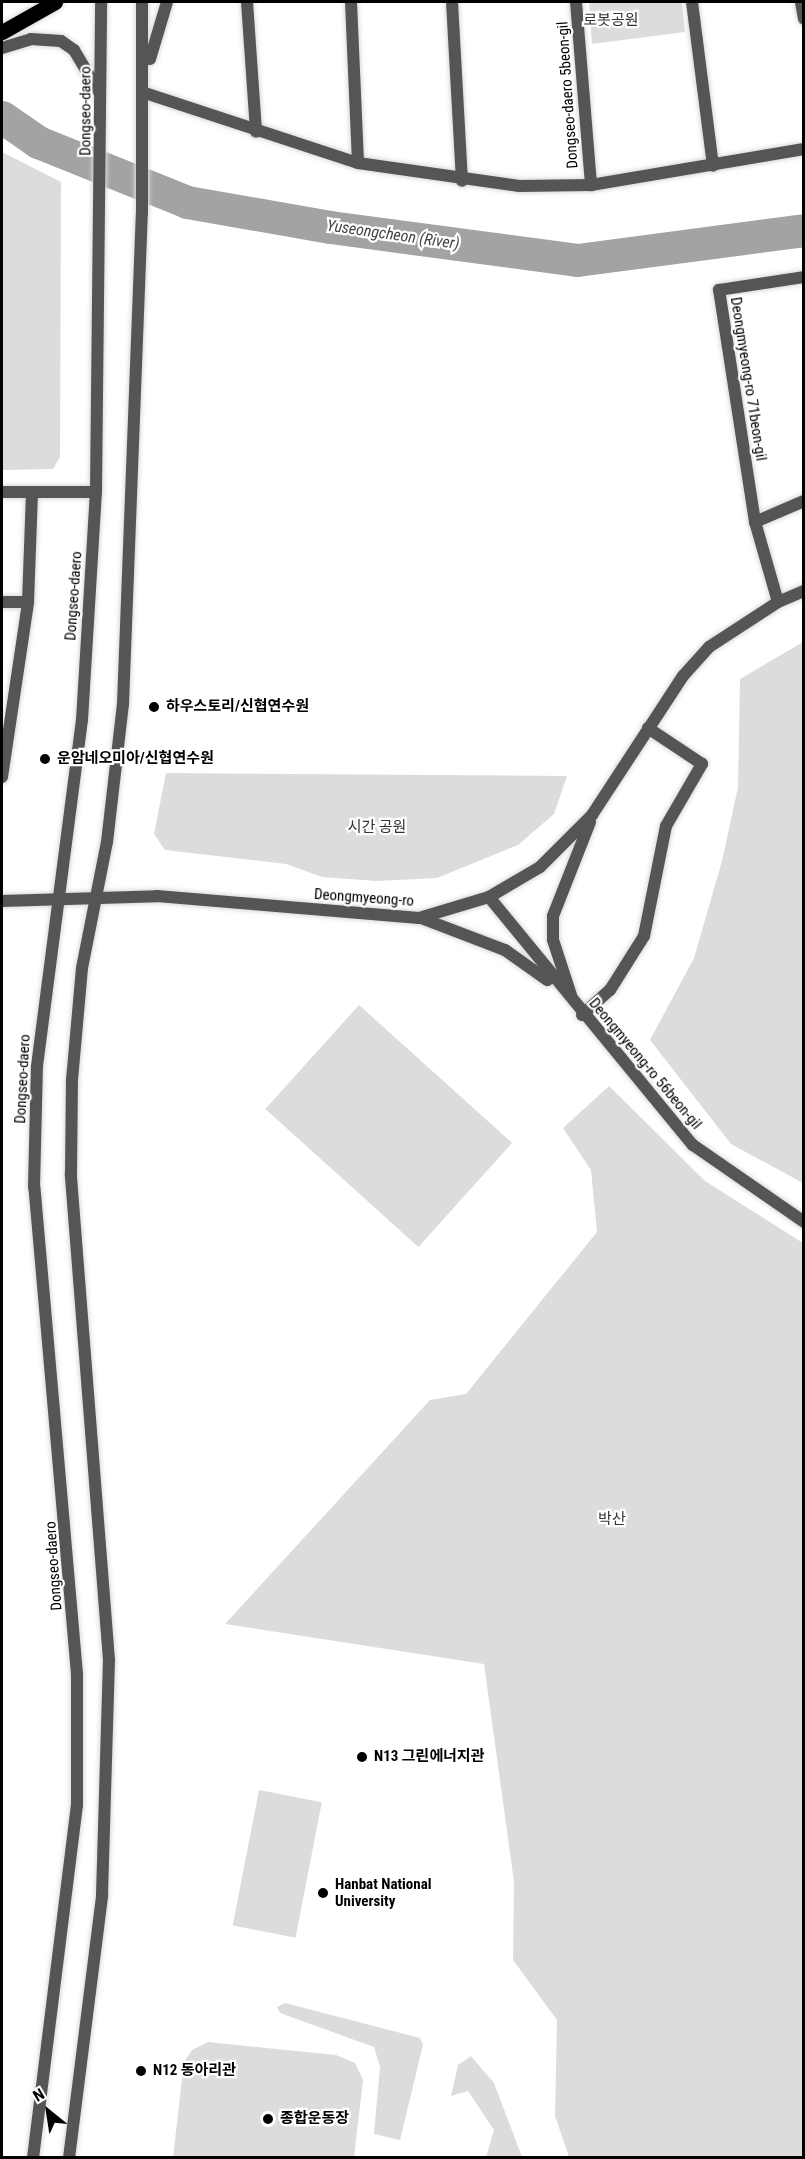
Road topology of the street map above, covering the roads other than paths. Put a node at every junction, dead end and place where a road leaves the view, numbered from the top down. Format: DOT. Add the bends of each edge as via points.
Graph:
graph roads {
  1 [pos="56,2"];
  2 [pos="101,2"];
  3 [pos="142,2"];
  4 [pos="167,2"];
  5 [pos="247,2"];
  6 [pos="351,2"];
  7 [pos="452,2"];
  8 [pos="576,2"];
  9 [pos="692,2"];
  10 [pos="801,2"];
  11 [pos="804,19"];
  12 [pos="2,32"];
  13 [pos="2,48"];
  14 [pos="99,93"];
  15 [pos="145,93"];
  16 [pos="256,132"];
  17 [pos="804,149"];
  18 [pos="358,163"];
  19 [pos="713,166"];
  20 [pos="462,181"];
  21 [pos="591,185"];
  22 [pos="804,277"];
  23 [pos="2,492"];
  24 [pos="32,492"];
  25 [pos="96,492"];
  26 [pos="804,501"];
  27 [pos="755,522"];
  28 [pos="804,591"];
  29 [pos="2,602"];
  30 [pos="28,602"];
  31 [pos="778,602"];
  32 [pos="648,728"];
  33 [pos="2,777"];
  34 [pos="592,815"];
  35 [pos="489,897"];
  36 [pos="57,898"];
  37 [pos="96,898"];
  38 [pos="2,901"];
  39 [pos="419,918"];
  40 [pos="574,1005"];
  41 [pos="582,1015"];
  42 [pos="804,1222"];
  43 [pos="33,2157"];
  44 [pos="69,2157"];
  1 -- 12 [label="main road"];
  2 -- 14 [label="street, Dongseo-daero"];
  3 -- 15 [label="street"];
  4 -- 15 [label="street" via="153,40"];
  5 -- 16 [label="street"];
  6 -- 18 [label="street"];
  7 -- 20 [label="street"];
  8 -- 21 [label="street, Dongseo-daero 5beon-gil"];
  9 -- 19 [label="street"];
  10 -- 11 [label="street"];
  13 -- 14 [label="street" via="32,39 61,41 74,50"];
  14 -- 25 [label="street, Dongseo-daero"];
  15 -- 16 [label="street, Dongseo-daero 5beon-gil"];
  15 -- 37 [label="street" via="123,704"];
  16 -- 18 [label="street, Dongseo-daero 5beon-gil"];
  17 -- 19 [label="street, Dongseo-daero 5beon-gil"];
  18 -- 20 [label="street, Dongseo-daero 5beon-gil"];
  19 -- 21 [label="street, Dongseo-daero 5beon-gil"];
  20 -- 21 [label="street, Dongseo-daero 5beon-gil"];
  22 -- 27 [label="street, Deongmyeong-ro 71beon-gil" via="719,290"];
  23 -- 24 [label="street"];
  24 -- 25 [label="street"];
  24 -- 30 [label="street"];
  25 -- 36 [label="street, Dongseo-daero" via="82,720"];
  26 -- 27 [label="street"];
  27 -- 31 [label="street, Deongmyeong-ro 71beon-gil"];
  28 -- 31 [label="street, Deongmyeong-ro"];
  29 -- 30 [label="street"];
  30 -- 33 [label="street"];
  31 -- 32 [label="street, Deongmyeong-ro" via="709,647"];
  32 -- 34 [label="street, Deongmyeong-ro"];
  32 -- 41 [label="street" via="702,764 666,826 644,936 610,990"];
  34 -- 35 [label="street, Deongmyeong-ro" via="540,867"];
  34 -- 40 [label="street" via="553,916 558,961"];
  35 -- 39 [label="street, Deongmyeong-ro"];
  35 -- 40 [label="street, Deongmyeong-ro 56beon-gil"];
  36 -- 37 [label="street, Deongmyeong-ro"];
  36 -- 38 [label="street, Deongmyeong-ro"];
  36 -- 43 [label="street, Dongseo-daero" via="37,1066 34,1187 77,1674 77,1805"];
  37 -- 39 [label="street, Deongmyeong-ro" via="157,896"];
  37 -- 44 [label="street" via="76,1015 71,1173 110,1660 108,1762 102,1895"];
  39 -- 40 [label="street" via="505,950"];
  40 -- 41 [label="street, Deongmyeong-ro 56beon-gil"];
  41 -- 42 [label="street, Deongmyeong-ro 56beon-gil" via="693,1144"];
}
